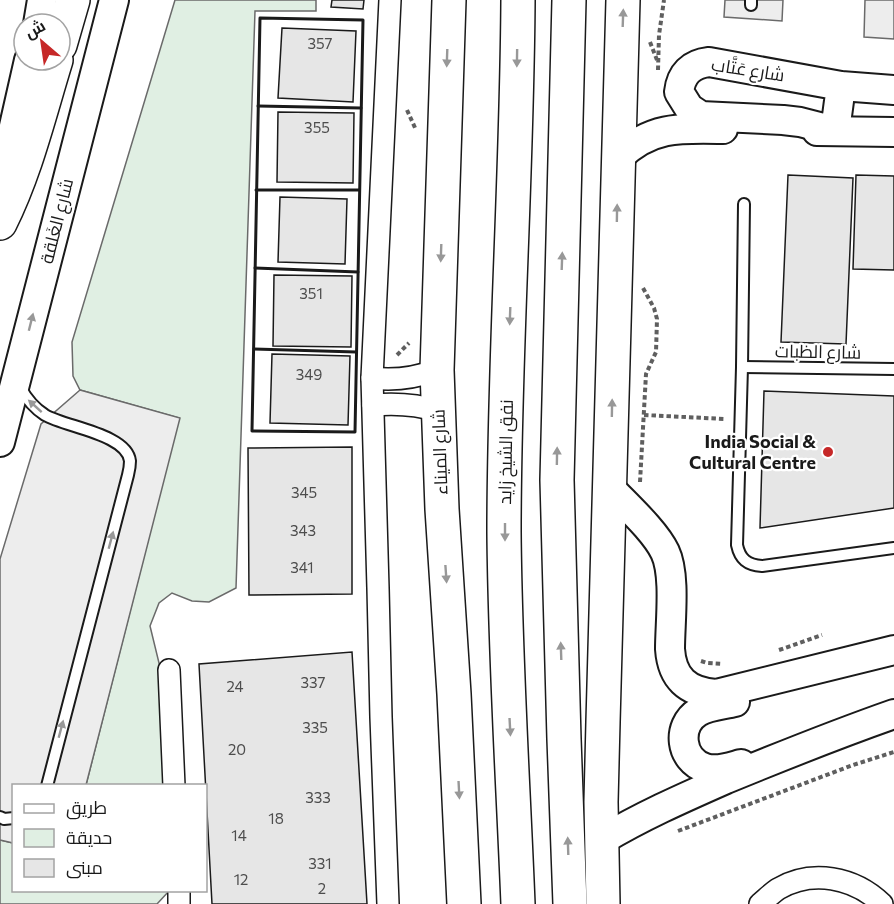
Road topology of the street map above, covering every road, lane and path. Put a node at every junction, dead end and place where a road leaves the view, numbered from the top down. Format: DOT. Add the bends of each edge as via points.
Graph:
graph roads {
  1 [pos="114,0"];
  2 [pos="390,0"];
  3 [pos="449,0"];
  4 [pos="518,0"];
  5 [pos="569,0"];
  6 [pos="623,0"];
  7 [pos="664,0"];
  8 [pos="26,72"];
  9 [pos="52,72"];
  10 [pos="658,73"];
  11 [pos="841,86"];
  12 [pos="894,90"];
  13 [pos="835,131"];
  14 [pos="894,132"];
  15 [pos="619,157"];
  16 [pos="0,188"];
  17 [pos="744,204"];
  18 [pos="0,223"];
  19 [pos="643,287"];
  20 [pos="742,367"];
  21 [pos="894,369"];
  22 [pos="437,370"];
  23 [pos="16,378"];
  24 [pos="372,378"];
  25 [pos="372,405"];
  26 [pos="438,411"];
  27 [pos="644,415"];
  28 [pos="740,420"];
  29 [pos="0,442"];
  30 [pos="625,488"];
  31 [pos="894,548"];
  32 [pos="822,635"];
  33 [pos="670,649"];
  34 [pos="894,650"];
  35 [pos="769,654"];
  36 [pos="728,664"];
  37 [pos="170,670"];
  38 [pos="789,677"];
  39 [pos="894,714"];
  40 [pos="791,752"];
  41 [pos="894,752"];
  42 [pos="47,784"];
  43 [pos="174,784"];
  44 [pos="672,826"];
  45 [pos="602,840"];
  46 [pos="388,904"];
  47 [pos="464,904"];
  48 [pos="518,904"];
  49 [pos="570,904"];
  50 [pos="603,904"];
  51 [pos="760,904"];
  52 [pos="882,904"];
  23 -- 1 [label="main road, شارع الغَلقة, one-way"];
  2 -- 24 [label="street"];
  3 -- 22 [label="main road, شارع الميناء, one-way"];
  4 -- 48 [label="main road, نفق الشيخ زايد, one-way" via="504,530"];
  49 -- 5 [label="main road, one-way" via="557,480"];
  15 -- 6 [label="main road, one-way"];
  7 -- 10 [label="path"];
  8 -- 16 [label="main road"];
  9 -- 18 [label="main road" via="21,175"];
  11 -- 12 [label="main road, شارع عَتَّاب"];
  11 -- 13 [label="main road"];
  11 -- 13 [label="main road, شارع عَتَّاب" via="709,62 687,72 679,92 689,108 701,116 783,120"];
  13 -- 14 [label="main road, شارع عَتَّاب"];
  13 -- 15 [label="main road, شارع عَتَّاب" via="674,129 649,135"];
  30 -- 15 [label="main road, one-way"];
  17 -- 20 [label="lane"];
  19 -- 27 [label="path" via="657,319 656,351 646,374"];
  20 -- 21 [label="lane, شارع الظبات"];
  20 -- 28 [label="lane"];
  22 -- 24 [label="street" via="396,380"];
  22 -- 26 [label="main road, شارع الميناء"];
  23 -- 29 [label="main road, شارع الغَلقة"];
  42 -- 23 [label="lane, one-way" via="130,460 116,441 46,415 28,399"];
  24 -- 25 [label="street"];
  25 -- 26 [label="street" via="411,404"];
  25 -- 46 [label="street"];
  26 -- 47 [label="main road, شارع الميناء, one-way"];
  27 -- 28 [label="path"];
  27 -- 30 [label="path"];
  28 -- 31 [label="lane" via="737,544 745,561 762,566"];
  30 -- 33 [label="main road" via="666,553 671,574"];
  30 -- 45 [label="main road" via="603,722"];
  32 -- 35 [label="path"];
  33 -- 36 [label="path" via="707,663"];
  33 -- 38 [label="main road" via="675,672 692,689 704,693 716,694"];
  34 -- 38 [label="main road"];
  37 -- 43 [label="street"];
  38 -- 40 [label="main road" via="761,697 698,712 687,724 683,738 697,765 712,770"];
  39 -- 40 [label="main road"];
  40 -- 45 [label="main road" via="663,807"];
  41 -- 44 [label="path" via="675,832"];
  45 -- 50 [label="main road"];
  51 -- 52 [label="street" via="785,886 826,878 851,883"];
}
